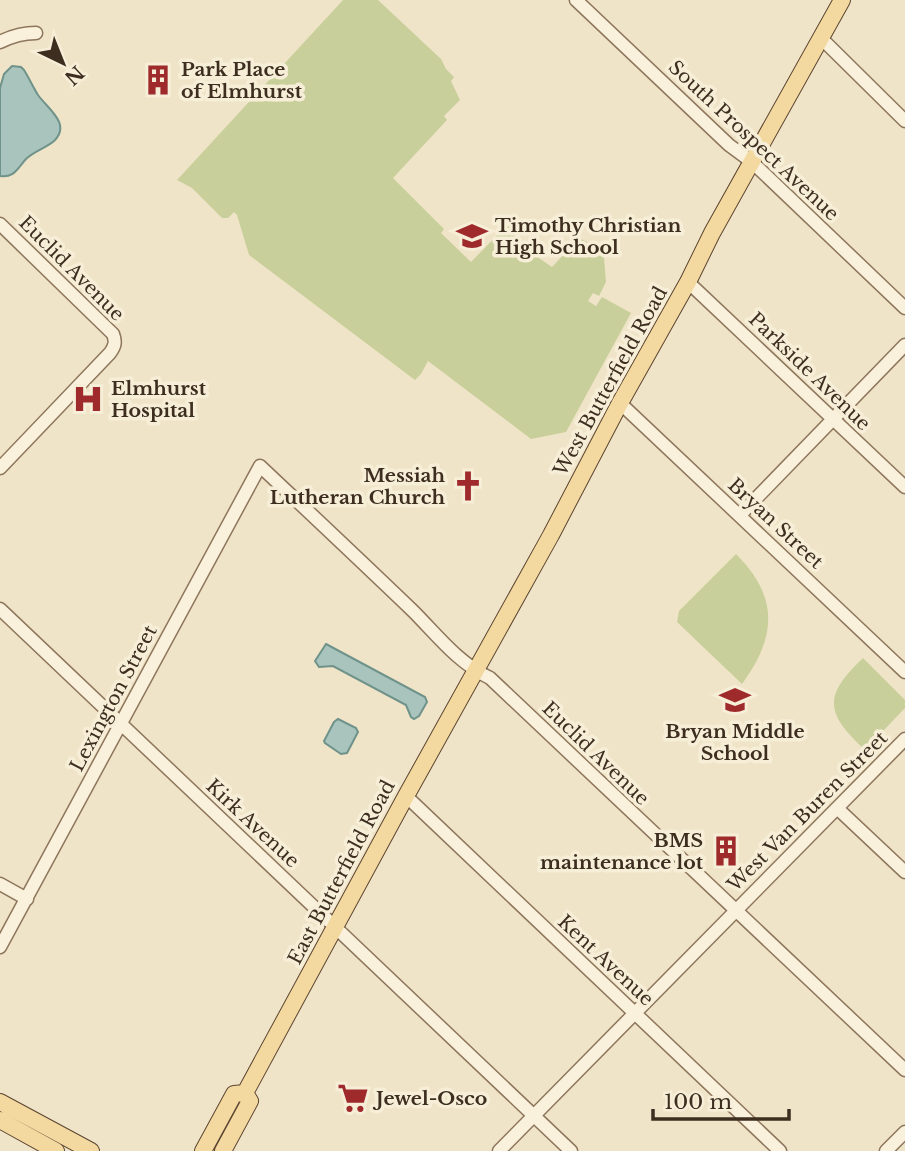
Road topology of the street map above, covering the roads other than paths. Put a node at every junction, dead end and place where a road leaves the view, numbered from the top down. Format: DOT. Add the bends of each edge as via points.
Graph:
graph roads {
  1 [pos="576,0"];
  2 [pos="842,0"];
  3 [pos="36,33"];
  4 [pos="821,38"];
  5 [pos="0,41"];
  6 [pos="905,121"];
  7 [pos="752,162"];
  8 [pos="0,224"];
  9 [pos="688,282"];
  10 [pos="905,308"];
  11 [pos="905,345"];
  12 [pos="620,403"];
  13 [pos="832,419"];
  14 [pos="260,466"];
  15 [pos="0,468"];
  16 [pos="905,488"];
  17 [pos="740,515"];
  18 [pos="0,609"];
  19 [pos="476,671"];
  20 [pos="905,672"];
  21 [pos="121,724"];
  22 [pos="905,739"];
  23 [pos="406,796"];
  24 [pos="837,808"];
  25 [pos="905,872"];
  26 [pos="0,884"];
  27 [pos="27,899"];
  28 [pos="736,911"];
  29 [pos="335,928"];
  30 [pos="0,947"];
  31 [pos="635,1014"];
  32 [pos="905,1070"];
  33 [pos="245,1093"];
  34 [pos="0,1102"];
  35 [pos="534,1116"];
  36 [pos="0,1120"];
  37 [pos="905,1132"];
  38 [pos="56,1151"];
  39 [pos="91,1151"];
  40 [pos="203,1151"];
  41 [pos="223,1151"];
  42 [pos="499,1151"];
  43 [pos="571,1151"];
  44 [pos="780,1151"];
  45 [pos="886,1151"];
  1 -- 7 [label="street, South Prospect Avenue"];
  2 -- 4 [label="main road, West Butterfield Road"];
  3 -- 5 [label="street"];
  4 -- 6 [label="street"];
  4 -- 7 [label="main road, West Butterfield Road"];
  7 -- 9 [label="main road, West Butterfield Road"];
  7 -- 10 [label="street, South Prospect Avenue"];
  8 -- 15 [label="street, Euclid Avenue" via="115,341 110,353"];
  9 -- 12 [label="main road, West Butterfield Road"];
  9 -- 13 [label="street, Parkside Avenue"];
  11 -- 13 [label="street"];
  12 -- 17 [label="street, Bryan Street"];
  12 -- 19 [label="main road, West Butterfield Road"];
  13 -- 16 [label="street, Parkside Avenue"];
  13 -- 17 [label="street"];
  14 -- 19 [label="street, Euclid Avenue"];
  14 -- 21 [label="street, Lexington Street"];
  17 -- 20 [label="street, Bryan Street"];
  18 -- 21 [label="street, Kirk Avenue"];
  19 -- 23 [label="main road, East Butterfield Road"];
  19 -- 28 [label="street, Euclid Avenue" via="489,678"];
  21 -- 27 [label="street, Lexington Street"];
  21 -- 29 [label="street, Kirk Avenue"];
  22 -- 24 [label="street, West Van Buren Street"];
  23 -- 29 [label="main road, East Butterfield Road"];
  23 -- 31 [label="street, Kent Avenue"];
  24 -- 25 [label="street"];
  24 -- 28 [label="street, West Van Buren Street"];
  26 -- 27 [label="street"];
  27 -- 30 [label="street, Lexington Street"];
  28 -- 31 [label="street, West Van Buren Street"];
  28 -- 32 [label="street, Euclid Avenue"];
  29 -- 33 [label="main road, East Butterfield Road"];
  29 -- 35 [label="street, Kirk Avenue"];
  31 -- 35 [label="street, West Van Buren Street"];
  31 -- 44 [label="street, Kent Avenue"];
  33 -- 40 [label="main road, East Butterfield Road" via="234,1094"];
  33 -- 41 [label="main road, East Butterfield Road" via="250,1101"];
  34 -- 39 [label="main road"];
  35 -- 42 [label="street, West Van Buren Street"];
  35 -- 43 [label="street, Kirk Avenue"];
  36 -- 38 [label="main road"];
  37 -- 45 [label="street"];
}
